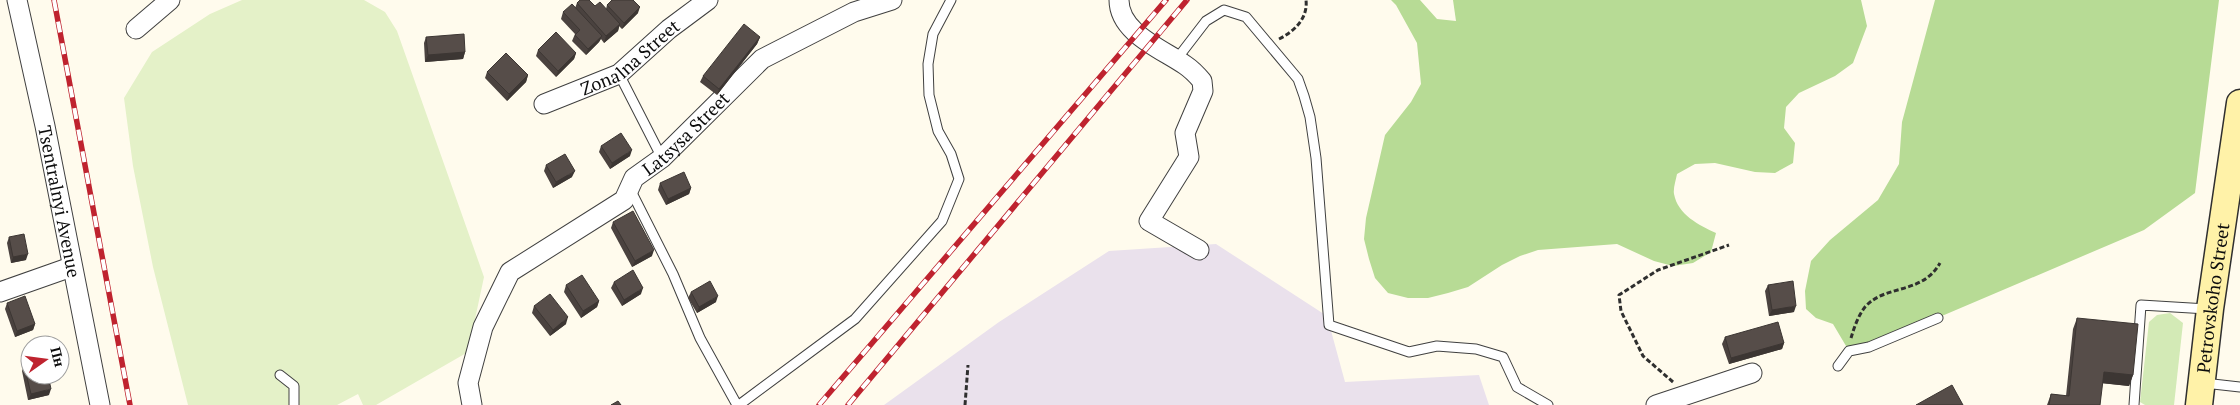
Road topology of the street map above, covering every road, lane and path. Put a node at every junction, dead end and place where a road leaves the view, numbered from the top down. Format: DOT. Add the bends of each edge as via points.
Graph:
graph roads {
  1 [pos="17,0"];
  2 [pos="170,0"];
  3 [pos="708,0"];
  4 [pos="892,0"];
  5 [pos="951,0"];
  6 [pos="1119,0"];
  7 [pos="1306,0"];
  8 [pos="136,29"];
  9 [pos="1269,43"];
  10 [pos="1176,60"];
  11 [pos="618,74"];
  12 [pos="2240,102"];
  13 [pos="544,104"];
  14 [pos="662,158"];
  15 [pos="630,188"];
  16 [pos="1729,244"];
  17 [pos="1199,250"];
  18 [pos="1940,263"];
  19 [pos="71,267"];
  20 [pos="0,292"];
  21 [pos="2210,310"];
  22 [pos="1938,318"];
  23 [pos="968,365"];
  24 [pos="1838,366"];
  25 [pos="1752,373"];
  26 [pos="280,376"];
  27 [pos="2240,387"];
  28 [pos="2200,394"];
  29 [pos="1689,395"];
  30 [pos="100,405"];
  31 [pos="294,405"];
  32 [pos="472,405"];
  33 [pos="738,405"];
  34 [pos="965,405"];
  35 [pos="1548,405"];
  36 [pos="1656,405"];
  37 [pos="2134,405"];
  1 -- 19 [label="street, Tsentralnyi Avenue"];
  2 -- 8 [label="street"];
  3 -- 11 [label="street, Zonalna Street"];
  4 -- 14 [label="street, Latsysa Street" via="854,12 762,59"];
  5 -- 33 [label="lane" via="933,34 928,64 929,95 938,131 951,154 959,179 942,221 855,319"];
  6 -- 10 [label="street" via="1122,17 1137,34"];
  7 -- 9 [label="path" via="1307,10 1299,25 1286,36"];
  9 -- 10 [label="lane" via="1246,18 1224,10 1206,21"];
  9 -- 35 [label="lane" via="1298,79 1310,117 1329,325 1409,352 1436,346 1476,349 1503,358 1518,387"];
  10 -- 17 [label="street" via="1202,81 1203,91 1185,133 1189,157 1149,221"];
  11 -- 13 [label="street, Zonalna Street"];
  11 -- 14 [label="lane"];
  12 -- 21 [label="main road, Petrovskoho Street"];
  14 -- 15 [label="street, Latsysa Street" via="634,178"];
  15 -- 32 [label="street, Latsysa Street" via="624,200 510,272 481,336 468,383"];
  15 -- 33 [label="lane" via="673,274 700,338"];
  16 -- 29 [label="path" via="1658,270 1619,295 1622,311 1643,356"];
  18 -- 24 [label="path" via="1934,273 1915,285 1886,294 1866,306"];
  19 -- 20 [label="street"];
  19 -- 30 [label="street, Tsentralnyi Avenue"];
  21 -- 28 [label="main road, Petrovskoho Street"];
  21 -- 37 [label="lane" via="2141,304"];
  22 -- 24 [label="lane" via="1869,347 1849,351"];
  23 -- 34 [label="path"];
  25 -- 29 [label="street"];
  26 -- 31 [label="lane" via="294,386"];
  27 -- 28 [label="lane"];
  29 -- 36 [label="street"];
}
